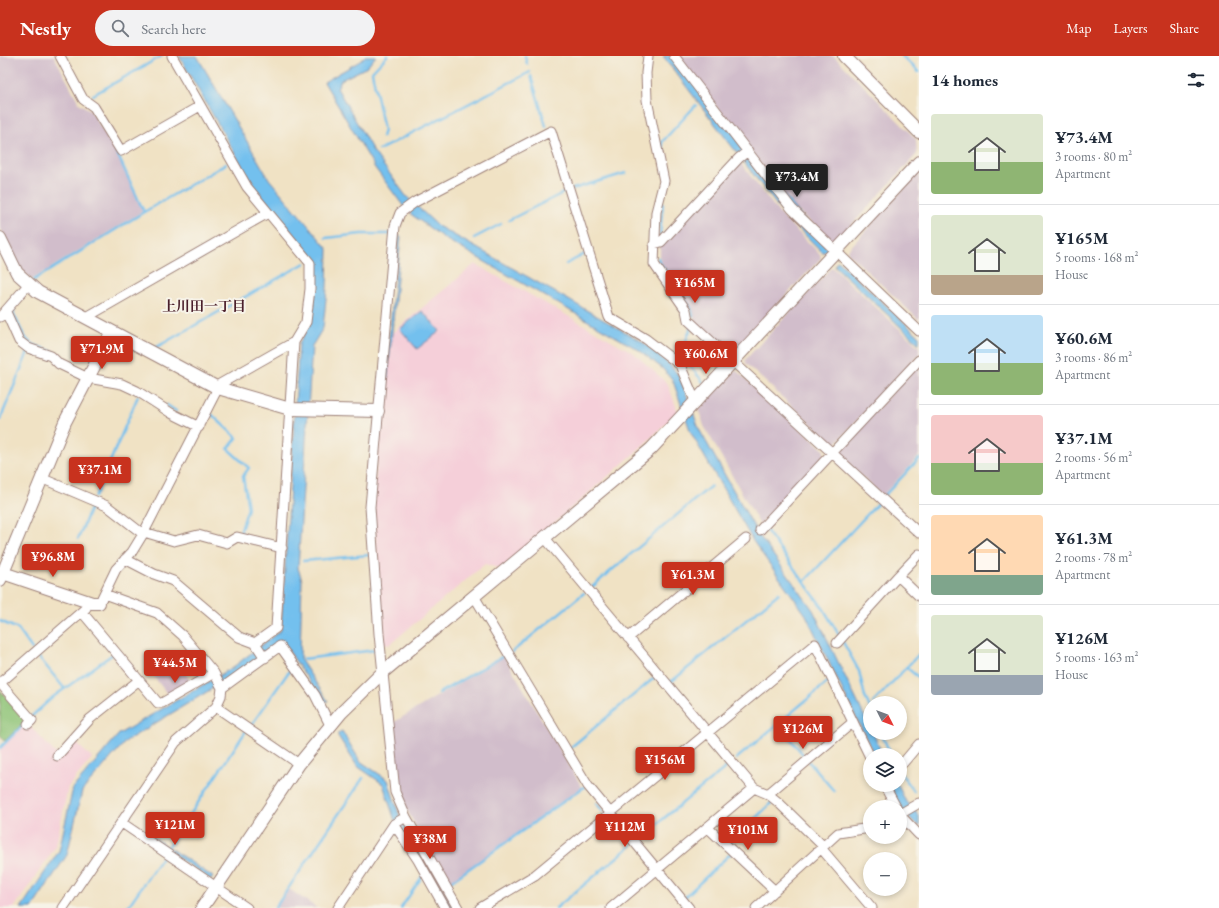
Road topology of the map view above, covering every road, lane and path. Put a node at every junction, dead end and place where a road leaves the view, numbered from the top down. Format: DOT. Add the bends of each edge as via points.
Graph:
graph roads {
  1 [pos="60,56"];
  2 [pos="172,56"];
  3 [pos="648,56"];
  4 [pos="674,56"];
  5 [pos="844,56"];
  6 [pos="200,106"];
  7 [pos="919,132"];
  8 [pos="747,152"];
  9 [pos="919,162"];
  10 [pos="268,213"];
  11 [pos="0,238"];
  12 [pos="654,244"];
  13 [pos="836,252"];
  14 [pos="28,285"];
  15 [pos="3,314"];
  16 [pos="86,318"];
  17 [pos="919,331"];
  18 [pos="112,332"];
  19 [pos="294,342"];
  20 [pos="919,360"];
  21 [pos="734,361"];
  22 [pos="88,378"];
  23 [pos="218,388"];
  24 [pos="695,404"];
  25 [pos="291,409"];
  26 [pos="378,412"];
  27 [pos="199,427"];
  28 [pos="833,452"];
  29 [pos="41,478"];
  30 [pos="760,530"];
  31 [pos="919,532"];
  32 [pos="143,533"];
  33 [pos="545,538"];
  34 [pos="746,539"];
  35 [pos="282,548"];
  36 [pos="919,554"];
  37 [pos="126,559"];
  38 [pos="1,575"];
  39 [pos="898,576"];
  40 [pos="474,596"];
  41 [pos="919,596"];
  42 [pos="98,600"];
  43 [pos="82,612"];
  44 [pos="628,638"];
  45 [pos="255,643"];
  46 [pos="837,643"];
  47 [pos="265,658"];
  48 [pos="383,672"];
  49 [pos="214,674"];
  50 [pos="138,681"];
  51 [pos="0,683"];
  52 [pos="221,687"];
  53 [pos="216,707"];
  54 [pos="852,723"];
  55 [pos="28,724"];
  56 [pos="330,724"];
  57 [pos="707,733"];
  58 [pos="919,744"];
  59 [pos="865,748"];
  60 [pos="57,756"];
  61 [pos="907,758"];
  62 [pos="299,764"];
  63 [pos="754,788"];
  64 [pos="768,794"];
  65 [pos="916,804"];
  66 [pos="907,808"];
  67 [pos="610,813"];
  68 [pos="907,820"];
  69 [pos="400,821"];
  70 [pos="122,824"];
  71 [pos="707,827"];
  72 [pos="863,829"];
  73 [pos="919,835"];
  74 [pos="822,847"];
  75 [pos="657,869"];
  76 [pos="216,887"];
  77 [pos="775,891"];
  78 [pos="63,908"];
  79 [pos="202,908"];
  80 [pos="247,908"];
  81 [pos="338,908"];
  82 [pos="445,908"];
  83 [pos="458,908"];
  84 [pos="480,908"];
  85 [pos="610,908"];
  86 [pos="689,908"];
  87 [pos="756,908"];
  88 [pos="872,908"];
  1 -- 6 [label="street" via="83,99 94,107 121,151"];
  2 -- 6 [label="street"];
  3 -- 12 [label="street" via="647,100 664,181 656,212"];
  4 -- 8 [label="street"];
  5 -- 7 [label="street"];
  6 -- 10 [label="street" via="247,188"];
  8 -- 12 [label="street" via="738,158 661,242"];
  8 -- 13 [label="street" via="792,209"];
  9 -- 13 [label="street"];
  10 -- 16 [label="street"];
  10 -- 19 [label="street" via="310,263 306,322"];
  11 -- 14 [label="street" via="12,266"];
  12 -- 21 [label="street" via="654,264 686,310 688,320"];
  13 -- 17 [label="street"];
  13 -- 21 [label="street"];
  14 -- 15 [label="street"];
  14 -- 16 [label="street"];
  15 -- 22 [label="street" via="19,341 28,348 51,356 59,364"];
  16 -- 18 [label="street"];
  18 -- 22 [label="street"];
  18 -- 23 [label="street"];
  19 -- 23 [label="street" via="220,384"];
  19 -- 25 [label="street"];
  20 -- 28 [label="street"];
  21 -- 24 [label="street"];
  21 -- 28 [label="street"];
  22 -- 27 [label="street" via="122,384 138,391 171,413"];
  22 -- 29 [label="street" via="65,422"];
  23 -- 25 [label="street"];
  23 -- 27 [label="street"];
  24 -- 26 [label="street" via="680,365 646,338 609,316 551,131 415,202 400,213 395,226"];
  24 -- 33 [label="street" via="652,449"];
  25 -- 26 [label="street"];
  25 -- 35 [label="street"];
  26 -- 48 [label="street" via="370,507"];
  27 -- 32 [label="street"];
  28 -- 30 [label="street"];
  28 -- 31 [label="street"];
  29 -- 32 [label="street" via="107,506"];
  29 -- 38 [label="street"];
  32 -- 35 [label="street" via="174,541 198,535 227,544 237,537"];
  32 -- 37 [label="street"];
  33 -- 40 [label="street"];
  33 -- 44 [label="street"];
  34 -- 44 [label="street"];
  35 -- 45 [label="street" via="276,628"];
  36 -- 39 [label="street"];
  37 -- 42 [label="street" via="116,569"];
  37 -- 45 [label="street" via="173,581 239,637"];
  38 -- 42 [label="street"];
  39 -- 41 [label="street"];
  39 -- 46 [label="street"];
  40 -- 48 [label="street"];
  40 -- 67 [label="street" via="588,786"];
  42 -- 43 [label="street"];
  42 -- 49 [label="street" via="157,613 183,636"];
  43 -- 50 [label="street"];
  43 -- 51 [label="street"];
  44 -- 57 [label="street"];
  45 -- 47 [label="street"];
  47 -- 52 [label="street"];
  47 -- 56 [label="street" via="280,646 315,695"];
  48 -- 56 [label="street"];
  48 -- 69 [label="street"];
  49 -- 50 [label="street" via="162,703 158,703"];
  49 -- 52 [label="street"];
  50 -- 60 [label="street" via="90,719"];
  51 -- 55 [label="street" via="32,720"];
  52 -- 53 [label="street" via="221,696"];
  53 -- 62 [label="street"];
  53 -- 70 [label="street" via="176,742"];
  54 -- 57 [label="street" via="815,644"];
  54 -- 59 [label="street"];
  54 -- 64 [label="street"];
  56 -- 62 [label="street"];
  57 -- 63 [label="street"];
  57 -- 67 [label="street"];
  58 -- 61 [label="street"];
  62 -- 76 [label="street"];
  63 -- 64 [label="street"];
  63 -- 71 [label="street"];
  64 -- 74 [label="street"];
  65 -- 66 [label="street"];
  67 -- 75 [label="street"];
  67 -- 84 [label="street" via="535,875"];
  68 -- 73 [label="street"];
  69 -- 81 [label="street"];
  69 -- 82 [label="street"];
  69 -- 83 [label="street"];
  70 -- 76 [label="street"];
  70 -- 78 [label="street"];
  71 -- 75 [label="street"];
  71 -- 77 [label="street"];
  72 -- 74 [label="street" via="838,833"];
  74 -- 77 [label="street"];
  74 -- 88 [label="street"];
  75 -- 85 [label="street"];
  75 -- 86 [label="street"];
  76 -- 79 [label="street"];
  76 -- 80 [label="street"];
  77 -- 87 [label="street"];
}
